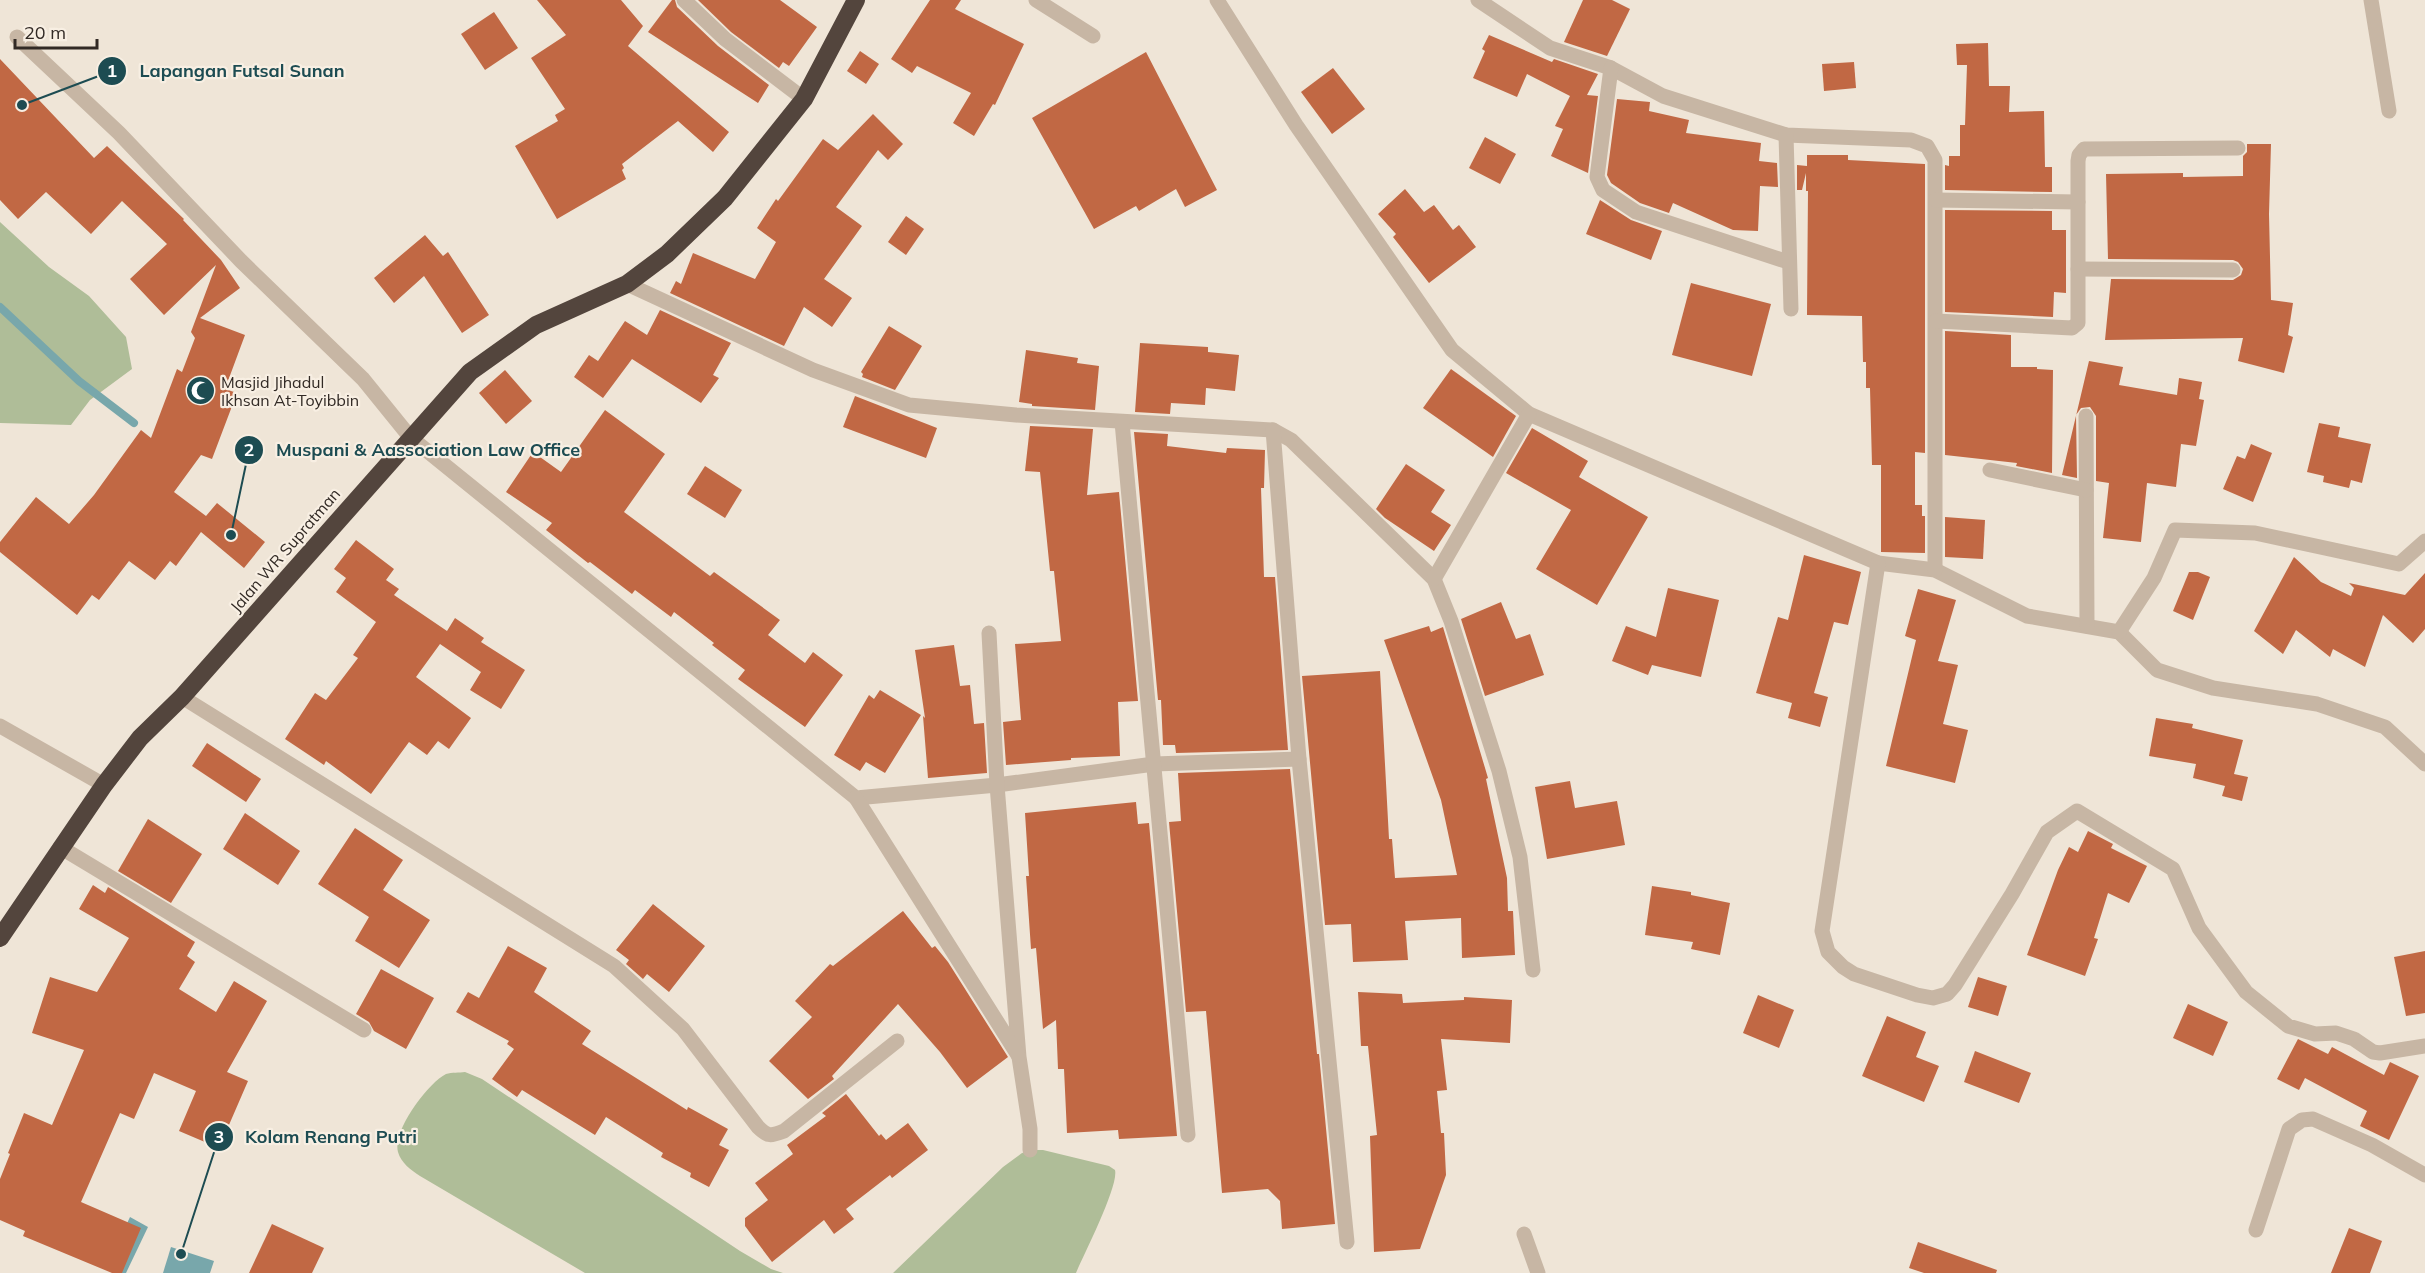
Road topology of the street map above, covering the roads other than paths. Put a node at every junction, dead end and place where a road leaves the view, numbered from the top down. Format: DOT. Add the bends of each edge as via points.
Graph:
graph roads {
  1 [pos="684,0"];
  2 [pos="856,0"];
  3 [pos="1036,0"];
  4 [pos="1217,0"];
  5 [pos="1478,0"];
  6 [pos="2371,0"];
  7 [pos="1094,36"];
  8 [pos="17,37"];
  9 [pos="1611,68"];
  10 [pos="804,99"];
  11 [pos="2388,111"];
  12 [pos="1786,135"];
  13 [pos="2238,147"];
  14 [pos="1936,200"];
  15 [pos="2078,202"];
  16 [pos="1788,262"];
  17 [pos="2078,269"];
  18 [pos="2233,270"];
  19 [pos="627,284"];
  20 [pos="1791,309"];
  21 [pos="1936,321"];
  22 [pos="1529,414"];
  23 [pos="2086,416"];
  24 [pos="1122,422"];
  25 [pos="1273,430"];
  26 [pos="410,436"];
  27 [pos="1990,470"];
  28 [pos="2086,490"];
  29 [pos="2425,541"];
  30 [pos="1878,563"];
  31 [pos="1935,570"];
  32 [pos="1434,579"];
  33 [pos="2087,626"];
  34 [pos="2119,632"];
  35 [pos="989,633"];
  36 [pos="182,697"];
  37 [pos="0,726"];
  38 [pos="1299,759"];
  39 [pos="1154,764"];
  40 [pos="2425,764"];
  41 [pos="104,785"];
  42 [pos="997,785"];
  43 [pos="856,798"];
  44 [pos="60,847"];
  45 [pos="1,935"];
  46 [pos="1533,970"];
  47 [pos="364,1030"];
  48 [pos="897,1041"];
  49 [pos="2425,1046"];
  50 [pos="1019,1057"];
  51 [pos="1188,1135"];
  52 [pos="1030,1150"];
  53 [pos="2425,1175"];
  54 [pos="2256,1230"];
  55 [pos="1524,1234"];
  56 [pos="1347,1242"];
  57 [pos="1538,1273"];
  1 -- 10 [label="street" via="725,39"];
  2 -- 10 [label="highway, Jalan WR Supratman"];
  3 -- 7 [label="street"];
  4 -- 22 [label="street" via="1296,125 1452,350"];
  5 -- 9 [label="street" via="1550,48"];
  6 -- 11 [label="street"];
  8 -- 26 [label="street" via="119,133 241,261 363,379"];
  9 -- 12 [label="street" via="1663,96"];
  9 -- 16 [label="street" via="1597,177 1603,190 1636,212"];
  10 -- 19 [label="highway, Jalan WR Supratman" via="725,198 667,254"];
  12 -- 14 [label="street" via="1911,140 1927,146 1935,160"];
  12 -- 16 [label="street"];
  13 -- 15 [label="street" via="2084,149 2078,161"];
  14 -- 15 [label="street"];
  14 -- 21 [label="street"];
  15 -- 17 [label="street"];
  16 -- 20 [label="street"];
  17 -- 18 [label="street"];
  17 -- 21 [label="street" via="2078,323 2072,328"];
  19 -- 24 [label="street" via="813,370 909,405"];
  19 -- 26 [label="highway, Jalan WR Supratman" via="536,326 470,372"];
  21 -- 31 [label="street"];
  22 -- 30 [label="street"];
  22 -- 32 [label="street"];
  23 -- 28 [label="street"];
  24 -- 25 [label="street"];
  24 -- 39 [label="street"];
  25 -- 32 [label="street" via="1306,453"];
  25 -- 38 [label="street"];
  26 -- 36 [label="highway, Jalan WR Supratman"];
  26 -- 43 [label="street"];
  27 -- 28 [label="street"];
  28 -- 33 [label="street"];
  29 -- 34 [label="street" via="2399,564 2255,533 2175,530 2154,578"];
  30 -- 31 [label="street"];
  30 -- 49 [label="street" via="1822,932 1828,952 1843,967 1917,995 1933,998 1947,994 2048,832 2077,811 2173,869 2199,928 2246,992 2288,1026 2315,1034 2336,1033 2373,1052"];
  31 -- 33 [label="street" via="2027,616"];
  32 -- 46 [label="street" via="1499,771 1520,857"];
  33 -- 34 [label="street"];
  34 -- 40 [label="street" via="2157,670 2213,688 2317,704 2385,727"];
  35 -- 42 [label="street"];
  36 -- 41 [label="highway, Jalan WR Supratman" via="140,738"];
  36 -- 48 [label="street" via="614,966 683,1029 766,1135 784,1131"];
  37 -- 41 [label="street"];
  38 -- 39 [label="street"];
  38 -- 56 [label="street"];
  39 -- 42 [label="street"];
  39 -- 51 [label="street"];
  41 -- 44 [label="highway, Jalan WR Supratman"];
  42 -- 43 [label="street"];
  42 -- 50 [label="street"];
  43 -- 50 [label="street"];
  44 -- 45 [label="highway, Jalan WR Supratman"];
  44 -- 47 [label="street"];
  50 -- 52 [label="street"];
  53 -- 54 [label="street" via="2372,1145 2313,1119 2302,1120 2289,1129"];
  55 -- 57 [label="street"];
}
